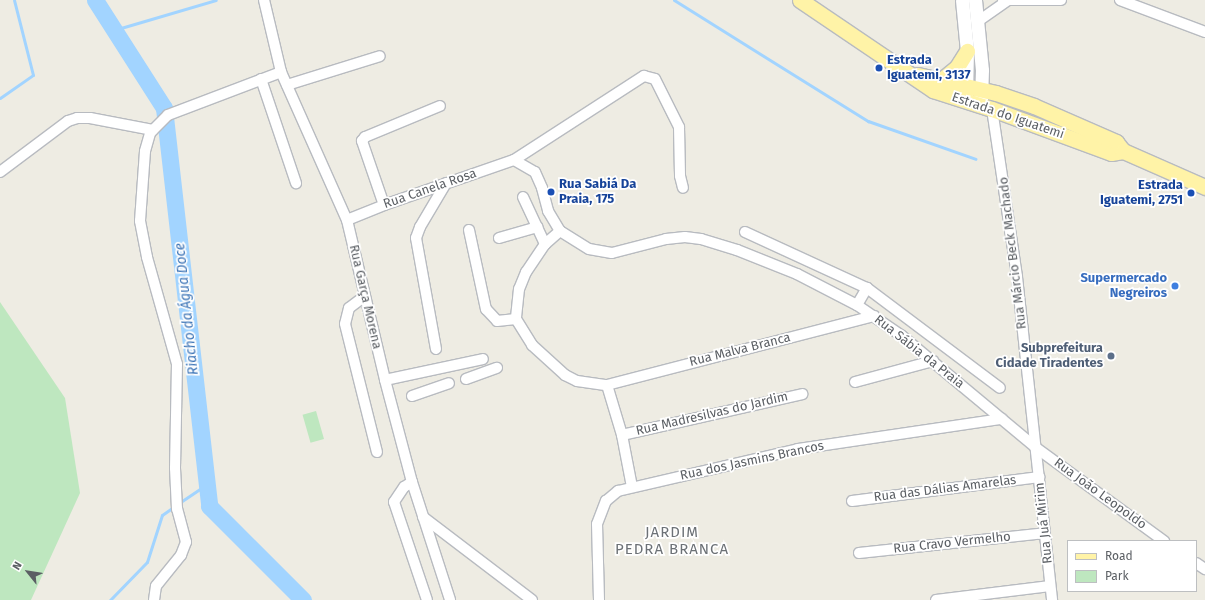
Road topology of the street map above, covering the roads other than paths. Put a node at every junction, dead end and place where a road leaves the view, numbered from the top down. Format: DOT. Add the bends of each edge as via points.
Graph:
graph roads {
  1 [pos="264,0"];
  2 [pos="800,0"];
  3 [pos="962,0"];
  4 [pos="975,0"];
  5 [pos="1061,0"];
  6 [pos="1120,0"];
  7 [pos="1005,1"];
  8 [pos="977,22"];
  9 [pos="1205,32"];
  10 [pos="967,51"];
  11 [pos="380,56"];
  12 [pos="898,68"];
  13 [pos="281,72"];
  14 [pos="261,79"];
  15 [pos="940,81"];
  16 [pos="287,85"];
  17 [pos="982,90"];
  18 [pos="966,94"];
  19 [pos="1020,101"];
  20 [pos="440,106"];
  21 [pos="986,107"];
  22 [pos="153,130"];
  23 [pos="1117,148"];
  24 [pos="514,160"];
  25 [pos="0,172"];
  26 [pos="296,183"];
  27 [pos="446,184"];
  28 [pos="1205,187"];
  29 [pos="683,188"];
  30 [pos="523,197"];
  31 [pos="384,205"];
  32 [pos="347,220"];
  33 [pos="537,227"];
  34 [pos="469,230"];
  35 [pos="560,231"];
  36 [pos="745,232"];
  37 [pos="499,238"];
  38 [pos="545,244"];
  39 [pos="866,288"];
  40 [pos="365,296"];
  41 [pos="856,305"];
  42 [pos="874,316"];
  43 [pos="516,319"];
  44 [pos="436,348"];
  45 [pos="483,359"];
  46 [pos="933,361"];
  47 [pos="470,362"];
  48 [pos="497,368"];
  49 [pos="430,370"];
  50 [pos="384,380"];
  51 [pos="855,382"];
  52 [pos="449,383"];
  53 [pos="607,384"];
  54 [pos="435,388"];
  55 [pos="1000,388"];
  56 [pos="802,394"];
  57 [pos="412,396"];
  58 [pos="1002,419"];
  59 [pos="622,435"];
  60 [pos="1035,447"];
  61 [pos="377,452"];
  62 [pos="1039,477"];
  63 [pos="412,482"];
  64 [pos="632,487"];
  65 [pos="852,501"];
  66 [pos="423,517"];
  67 [pos="1045,533"];
  68 [pos="1163,540"];
  69 [pos="859,553"];
  70 [pos="1050,586"];
  71 [pos="154,600"];
  72 [pos="426,600"];
  73 [pos="450,600"];
  74 [pos="532,600"];
  75 [pos="599,600"];
  76 [pos="936,600"];
  77 [pos="1052,600"];
  1 -- 13 [label="street, Rua Garça Morena"];
  2 -- 12 [label="main road, Estrada do Iguatemi"];
  3 -- 10 [label="main road"];
  4 -- 8 [label="main road, Rua Márcio Beck Machado"];
  5 -- 7 [label="street"];
  6 -- 9 [label="street"];
  7 -- 8 [label="street"];
  8 -- 17 [label="main road, Rua Márcio Beck Machado"];
  10 -- 15 [label="main road" via="957,67"];
  10 -- 18 [label="main road"];
  11 -- 16 [label="street"];
  12 -- 15 [label="main road, Estrada do Iguatemi"];
  12 -- 18 [label="main road, Estrada do Iguatemi" via="934,90"];
  13 -- 14 [label="street"];
  13 -- 16 [label="street, Rua Garça Morena"];
  14 -- 22 [label="street" via="168,115"];
  14 -- 26 [label="street"];
  15 -- 18 [label="main road, Estrada do Iguatemi"];
  16 -- 32 [label="street, Rua Garça Morena"];
  17 -- 18 [label="main road, Estrada do Iguatemi"];
  17 -- 19 [label="main road, Estrada do Iguatemi"];
  17 -- 21 [label="main road, Rua Márcio Beck Machado"];
  18 -- 21 [label="main road, Estrada do Iguatemi"];
  19 -- 21 [label="main road" via="997,99"];
  19 -- 23 [label="main road, Estrada do Iguatemi"];
  20 -- 31 [label="street" via="365,137 362,141"];
  21 -- 23 [label="main road, Estrada do Iguatemi"];
  21 -- 60 [label="street, Rua Márcio Beck Machado" via="1006,191"];
  22 -- 25 [label="street" via="123,123 77,118 68,121"];
  22 -- 71 [label="street" via="145,150 140,221 147,257 177,364 177,509 186,542 181,555 156,586"];
  23 -- 28 [label="main road, Estrada do Iguatemi"];
  24 -- 27 [label="street, Rua Canela Rosa"];
  24 -- 29 [label="street, Rua Canela Rosa" via="644,76 655,79 679,127 680,176"];
  24 -- 35 [label="street, Rua Sábia da Praia" via="535,172 548,211"];
  27 -- 31 [label="street, Rua Canela Rosa"];
  27 -- 44 [label="street" via="416,238"];
  30 -- 33 [label="street"];
  31 -- 32 [label="street, Rua Canela Rosa"];
  32 -- 40 [label="street, Rua Garça Morena"];
  33 -- 37 [label="street"];
  33 -- 38 [label="street"];
  34 -- 43 [label="street" via="486,309 496,321"];
  35 -- 38 [label="street"];
  35 -- 41 [label="street, Rua Sábia da Praia" via="589,249 604,253 639,244 686,237 718,244 798,274"];
  36 -- 39 [label="street"];
  38 -- 43 [label="street" via="526,272 519,289"];
  39 -- 41 [label="street"];
  39 -- 55 [label="street"];
  40 -- 50 [label="street, Rua Garça Morena"];
  40 -- 61 [label="street" via="349,308 345,324"];
  41 -- 42 [label="street, Rua Sábia da Praia"];
  42 -- 46 [label="street, Rua Sábia da Praia"];
  42 -- 53 [label="street, Rua Malva Branca"];
  43 -- 53 [label="street, Rua Malva Branca" via="532,345 566,375 588,384"];
  45 -- 47 [label="street"];
  46 -- 51 [label="street"];
  46 -- 58 [label="street, Rua Sábia da Praia"];
  47 -- 48 [label="street" via="470,377"];
  47 -- 49 [label="street"];
  49 -- 50 [label="street"];
  49 -- 54 [label="street"];
  50 -- 63 [label="street, Rua Garça Morena"];
  52 -- 54 [label="street"];
  53 -- 59 [label="street"];
  54 -- 57 [label="street"];
  56 -- 59 [label="street, Rua Madresilvas do Jardim"];
  58 -- 60 [label="street, Rua Sábia da Praia"];
  58 -- 64 [label="street, Rua dos Jasmins Brancos" via="798,450"];
  59 -- 64 [label="street"];
  60 -- 62 [label="street, Rua Juá Mirim"];
  60 -- 68 [label="street, Rua João Leopoldo"];
  62 -- 65 [label="street, Rua das Dálias Amarelas"];
  62 -- 67 [label="street, Rua Juá Mirim"];
  63 -- 66 [label="street, Rua Garça Morena"];
  63 -- 72 [label="street" via="404,487 394,502"];
  64 -- 75 [label="street, Rua dos Jasmins Brancos" via="611,496 601,510 597,535"];
  66 -- 73 [label="street, Rua Garça Morena"];
  66 -- 74 [label="street"];
  67 -- 69 [label="street, Rua Cravo Vermelho"];
  67 -- 70 [label="street, Rua Juá Mirim"];
  70 -- 76 [label="street"];
  70 -- 77 [label="street, Rua Juá Mirim"];
}
